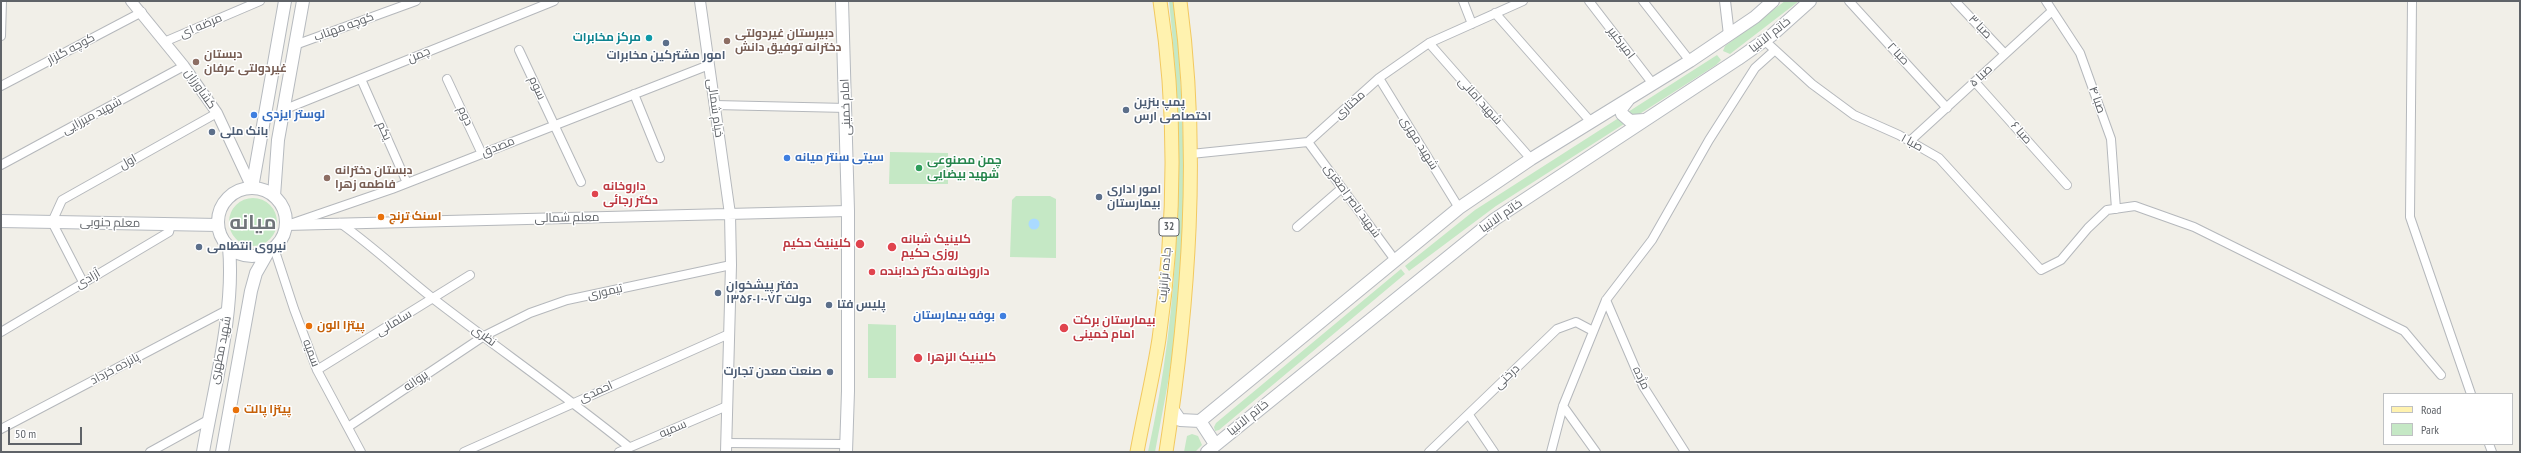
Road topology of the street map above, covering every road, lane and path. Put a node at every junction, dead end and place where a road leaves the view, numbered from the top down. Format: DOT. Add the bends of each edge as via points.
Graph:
graph roads {
  1 [pos="2,1"];
  2 [pos="132,1"];
  3 [pos="260,1"];
  4 [pos="285,1"];
  5 [pos="303,1"];
  6 [pos="416,1"];
  7 [pos="554,1"];
  8 [pos="700,1"];
  9 [pos="842,1"];
  10 [pos="1160,1"];
  11 [pos="1180,1"];
  12 [pos="1463,1"];
  13 [pos="1523,1"];
  14 [pos="1589,1"];
  15 [pos="1643,1"];
  16 [pos="1725,1"];
  17 [pos="1773,1"];
  18 [pos="1810,1"];
  19 [pos="1849,1"];
  20 [pos="1955,1"];
  21 [pos="2046,1"];
  22 [pos="2412,1"];
  23 [pos="2052,11"];
  24 [pos="142,12"];
  25 [pos="1495,14"];
  26 [pos="1472,24"];
  27 [pos="1729,35"];
  28 [pos="1,36"];
  29 [pos="1764,40"];
  30 [pos="164,42"];
  31 [pos="1429,43"];
  32 [pos="295,45"];
  33 [pos="519,50"];
  34 [pos="1775,50"];
  35 [pos="2005,54"];
  36 [pos="1690,61"];
  37 [pos="709,64"];
  38 [pos="184,66"];
  39 [pos="1379,78"];
  40 [pos="361,79"];
  41 [pos="447,79"];
  42 [pos="1975,82"];
  43 [pos="1652,84"];
  44 [pos="1,86"];
  45 [pos="634,94"];
  46 [pos="1629,99"];
  47 [pos="715,105"];
  48 [pos="847,108"];
  49 [pos="1947,108"];
  50 [pos="283,110"];
  51 [pos="217,112"];
  52 [pos="1644,120"];
  53 [pos="1591,122"];
  54 [pos="554,126"];
  55 [pos="1910,141"];
  56 [pos="1308,142"];
  57 [pos="482,154"];
  58 [pos="1191,154"];
  59 [pos="660,158"];
  60 [pos="1532,159"];
  61 [pos="1,165"];
  62 [pos="581,182"];
  63 [pos="407,184"];
  64 [pos="2067,185"];
  65 [pos="252,188"];
  66 [pos="1342,188"];
  67 [pos="274,196"];
  68 [pos="1459,208"];
  69 [pos="2116,209"];
  70 [pos="848,211"];
  71 [pos="730,214"];
  72 [pos="1,221"];
  73 [pos="52,222"];
  74 [pos="340,223"];
  75 [pos="171,224"];
  76 [pos="218,225"];
  77 [pos="286,225"];
  78 [pos="1297,227"];
  79 [pos="229,247"];
  80 [pos="271,250"];
  81 [pos="1395,260"];
  82 [pos="731,265"];
  83 [pos="470,274"];
  84 [pos="83,282"];
  85 [pos="434,299"];
  86 [pos="1606,300"];
  87 [pos="229,309"];
  88 [pos="1593,331"];
  89 [pos="1,332"];
  90 [pos="729,334"];
  91 [pos="484,336"];
  92 [pos="317,370"];
  93 [pos="2441,375"];
  94 [pos="2471,393"];
  95 [pos="573,402"];
  96 [pos="727,406"];
  97 [pos="1563,406"];
  98 [pos="1173,410"];
  99 [pos="1468,415"];
  100 [pos="208,420"];
  101 [pos="1200,421"];
  102 [pos="348,427"];
  103 [pos="1,429"];
  104 [pos="629,447"];
  105 [pos="726,447"];
  106 [pos="846,448"];
  107 [pos="1211,448"];
  108 [pos="150,452"];
  109 [pos="203,452"];
  110 [pos="222,452"];
  111 [pos="361,452"];
  112 [pos="464,452"];
  113 [pos="619,452"];
  114 [pos="1137,452"];
  115 [pos="1166,452"];
  116 [pos="1429,452"];
  117 [pos="1494,452"];
  118 [pos="1551,452"];
  119 [pos="1596,452"];
  120 [pos="1685,452"];
  1 -- 28 [label="street"];
  2 -- 24 [label="street, کشاورزان"];
  3 -- 30 [label="street, مرضه ای"];
  4 -- 65 [label="main road"];
  5 -- 32 [label="main road"];
  6 -- 32 [label="street, کوچه مهتاب"];
  7 -- 40 [label="street, چمن"];
  8 -- 37 [label="street, خیام شمالی"];
  9 -- 48 [label="main road, امام خمینی"];
  10 -- 114 [label="main road, جاده ترانزیت / 32" via="1167,51 1172,188 1167,270 1158,340"];
  11 -- 58 [label="main road, جاده ترانزیت / 32" via="1187,53"];
  12 -- 26 [label="street"];
  13 -- 25 [label="street, مختاری"];
  14 -- 43 [label="street, امیرکبیر"];
  15 -- 36 [label="street"];
  16 -- 27 [label="street"];
  17 -- 27 [label="main road, خاتم الانبیا"];
  18 -- 29 [label="main road, خاتم الانبیا"];
  19 -- 49 [label="street, صبا ۲"];
  20 -- 35 [label="street, صبا ۳"];
  21 -- 23 [label="street, صبا ۴"];
  22 -- 94 [label="street" via="2410,217"];
  23 -- 35 [label="street, صبا ۵"];
  23 -- 69 [label="street, صبا ۴" via="2080,53 2111,139"];
  24 -- 30 [label="street, کشاورزان"];
  24 -- 44 [label="street, کوچه گلزار"];
  25 -- 26 [label="street, مختاری"];
  25 -- 53 [label="street"];
  26 -- 31 [label="street, مختاری"];
  27 -- 36 [label="main road, خاتم الانبیا"];
  29 -- 34 [label="street, صبا ۱"];
  29 -- 52 [label="main road, خاتم الانبیا"];
  30 -- 38 [label="street, کشاورزان"];
  31 -- 39 [label="street, مختاری"];
  31 -- 60 [label="street, شهید امانی"];
  32 -- 50 [label="main road"];
  33 -- 54 [label="street, سوم"];
  34 -- 55 [label="street, صبا ۱" via="1812,84 1854,115"];
  34 -- 86 [label="street" via="1754,68 1652,240"];
  35 -- 42 [label="street, صبا ۵"];
  36 -- 43 [label="main road, خاتم الانبیا"];
  37 -- 45 [label="street, مصدق"];
  37 -- 47 [label="street, خیام شمالی"];
  38 -- 51 [label="street, کشاورزان"];
  38 -- 61 [label="street, شهید میرزایی"];
  39 -- 56 [label="street, مختاری"];
  39 -- 68 [label="street, شهید مهری"];
  40 -- 50 [label="street, چمن"];
  40 -- 63 [label="street, یکم"];
  41 -- 57 [label="street, دوم"];
  42 -- 49 [label="street, صبا ۵"];
  42 -- 64 [label="street, صبا ۶"];
  43 -- 46 [label="main road, خاتم الانبیا"];
  45 -- 54 [label="street, مصدق"];
  45 -- 59 [label="street"];
  46 -- 52 [label="main road" via="1622,109 1622,114 1630,121"];
  46 -- 53 [label="main road, خاتم الانبیا"];
  47 -- 48 [label="street"];
  47 -- 71 [label="street, خیام شمالی"];
  48 -- 70 [label="main road, امام خمینی"];
  49 -- 55 [label="street, صبا ۵"];
  50 -- 67 [label="main road" via="275,161"];
  51 -- 65 [label="street, کشاورزان"];
  51 -- 73 [label="street, اول" via="62,200"];
  52 -- 107 [label="main road, خاتم الانبیا" via="1495,219"];
  53 -- 60 [label="main road, خاتم الانبیا"];
  54 -- 57 [label="street, مصدق"];
  54 -- 62 [label="street, سوم"];
  55 -- 69 [label="street, صبا ۱" via="1939,158 2041,270 2061,260 2107,210"];
  56 -- 58 [label="street"];
  56 -- 66 [label="street, شهید ناصر اصغری"];
  57 -- 63 [label="street, مصدق"];
  58 -- 98 [label="main road, جاده ترانزیت / 32" via="1187,279"];
  60 -- 68 [label="main road, خاتم الانبیا"];
  63 -- 77 [label="street, مصدق"];
  65 -- 67 [label="main road"];
  65 -- 76 [label="main road" via="241,190 227,200 219,214"];
  66 -- 78 [label="street"];
  66 -- 81 [label="street, شهید ناصر اصغری"];
  67 -- 77 [label="main road" via="283,209"];
  68 -- 81 [label="main road, خاتم الانبیا"];
  69 -- 93 [label="street" via="2135,206 2194,227 2404,331"];
  70 -- 71 [label="street, معلم شمالی"];
  70 -- 106 [label="main road, امام خمینی"];
  71 -- 74 [label="street, معلم شمالی"];
  71 -- 82 [label="street, خیام شمالی"];
  72 -- 73 [label="main road, معلم جنوبی"];
  73 -- 75 [label="main road, معلم جنوبی"];
  73 -- 84 [label="street"];
  74 -- 77 [label="street, معلم شمالی"];
  74 -- 85 [label="street, نظری" via="374,247"];
  75 -- 76 [label="main road, معلم جنوبی"];
  75 -- 84 [label="street, آزادی" via="169,232"];
  76 -- 79 [label="main road"];
  77 -- 80 [label="main road" via="282,238"];
  79 -- 80 [label="main road" via="248,256"];
  79 -- 87 [label="main road, شهید مطهری"];
  80 -- 92 [label="street, سمیه"];
  80 -- 110 [label="main road, شهید مطهری" via="256,273 251,291"];
  81 -- 101 [label="main road, خاتم الانبیا"];
  82 -- 90 [label="street, خیام شمالی"];
  82 -- 91 [label="street, تیموری" via="567,300 524,315"];
  83 -- 85 [label="street, سلمانی"];
  84 -- 89 [label="street, آزادی"];
  85 -- 91 [label="street, نظری"];
  85 -- 92 [label="street, سلمانی"];
  86 -- 88 [label="street"];
  86 -- 120 [label="street, مژده" via="1643,386"];
  87 -- 100 [label="main road, شهید مطهری"];
  87 -- 103 [label="street, پانزده خرداد"];
  88 -- 97 [label="street"];
  88 -- 99 [label="street, درختی" via="1576,322 1557,328"];
  90 -- 95 [label="street, احمدی"];
  90 -- 96 [label="street, خیام شمالی"];
  91 -- 95 [label="street, نظری"];
  91 -- 102 [label="street, پروانه"];
  92 -- 102 [label="street, سمیه"];
  95 -- 104 [label="street, نظری"];
  95 -- 112 [label="street, احمدی"];
  96 -- 104 [label="street, سميه"];
  96 -- 105 [label="street, خیام شمالی"];
  97 -- 118 [label="street"];
  97 -- 119 [label="street"];
  98 -- 101 [label="main road" via="1180,420"];
  98 -- 115 [label="main road, جاده ترانزیت / 32"];
  99 -- 116 [label="street, درختی"];
  99 -- 117 [label="street"];
  100 -- 108 [label="street"];
  100 -- 109 [label="main road, شهید مطهری"];
  101 -- 107 [label="main road"];
  102 -- 111 [label="street, سمیه"];
  104 -- 113 [label="street, سميه"];
  105 -- 106 [label="street"];
}
